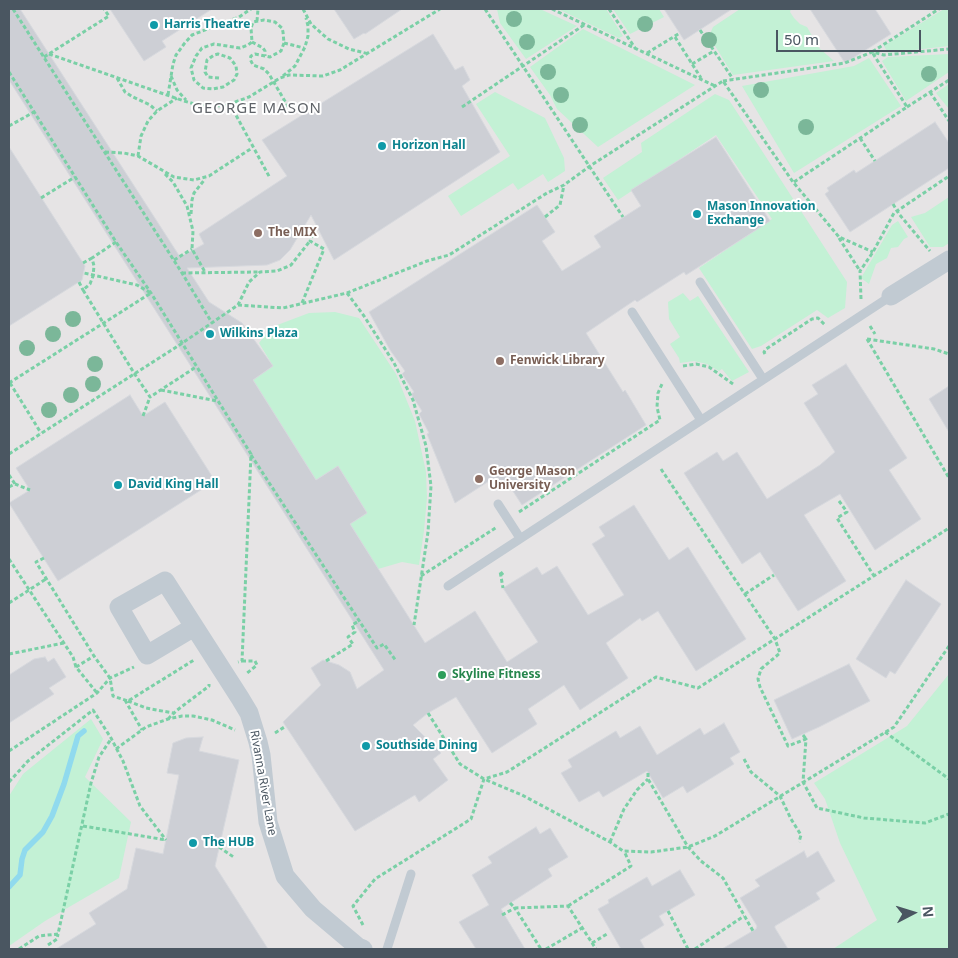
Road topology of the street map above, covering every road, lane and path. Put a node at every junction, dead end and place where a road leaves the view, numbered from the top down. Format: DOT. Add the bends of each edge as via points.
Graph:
graph roads {
  1 [pos="13,9"];
  2 [pos="18,9"];
  3 [pos="104,9"];
  4 [pos="251,9"];
  5 [pos="258,9"];
  6 [pos="440,9"];
  7 [pos="485,9"];
  8 [pos="552,9"];
  9 [pos="609,9"];
  10 [pos="940,9"];
  11 [pos="304,11"];
  12 [pos="17,15"];
  13 [pos="257,21"];
  14 [pos="585,24"];
  15 [pos="700,30"];
  16 [pos="680,33"];
  17 [pos="675,37"];
  18 [pos="252,42"];
  19 [pos="284,43"];
  20 [pos="304,48"];
  21 [pos="636,49"];
  22 [pos="949,49"];
  23 [pos="714,51"];
  24 [pos="872,52"];
  25 [pos="49,54"];
  26 [pos="369,54"];
  27 [pos="647,54"];
  28 [pos="265,56"];
  29 [pos="44,57"];
  30 [pos="692,64"];
  31 [pos="524,67"];
  32 [pos="9,72"];
  33 [pos="170,74"];
  34 [pos="117,78"];
  35 [pos="219,78"];
  36 [pos="280,78"];
  37 [pos="733,79"];
  38 [pos="702,80"];
  39 [pos="949,80"];
  40 [pos="723,81"];
  41 [pos="273,82"];
  42 [pos="715,86"];
  43 [pos="930,92"];
  44 [pos="168,95"];
  45 [pos="177,98"];
  46 [pos="188,102"];
  47 [pos="230,104"];
  48 [pos="462,107"];
  49 [pos="907,107"];
  50 [pos="157,111"];
  51 [pos="34,112"];
  52 [pos="293,115"];
  53 [pos="949,121"];
  54 [pos="9,126"];
  55 [pos="860,138"];
  56 [pos="252,148"];
  57 [pos="105,152"];
  58 [pos="138,156"];
  59 [pos="875,161"];
  60 [pos="590,166"];
  61 [pos="160,170"];
  62 [pos="209,176"];
  63 [pos="949,176"];
  64 [pos="75,177"];
  65 [pos="270,178"];
  66 [pos="794,182"];
  67 [pos="564,185"];
  68 [pos="41,198"];
  69 [pos="893,204"];
  70 [pos="898,211"];
  71 [pos="623,217"];
  72 [pos="545,218"];
  73 [pos="191,219"];
  74 [pos="316,227"];
  75 [pos="839,237"];
  76 [pos="310,241"];
  77 [pos="116,242"];
  78 [pos="192,249"];
  79 [pos="873,252"];
  80 [pos="931,252"];
  81 [pos="92,258"];
  82 [pos="174,260"];
  83 [pos="949,260"];
  84 [pos="83,263"];
  85 [pos="860,271"];
  86 [pos="204,272"];
  87 [pos="260,272"];
  88 [pos="84,273"];
  89 [pos="182,273"];
  90 [pos="94,276"];
  91 [pos="79,282"];
  92 [pos="700,282"];
  93 [pos="83,290"];
  94 [pos="151,293"];
  95 [pos="347,293"];
  96 [pos="891,296"];
  97 [pos="302,304"];
  98 [pos="238,305"];
  99 [pos="368,312"];
  100 [pos="632,312"];
  101 [pos="862,314"];
  102 [pos="364,316"];
  103 [pos="104,323"];
  104 [pos="212,323"];
  105 [pos="875,334"];
  106 [pos="182,343"];
  107 [pos="949,354"];
  108 [pos="196,367"];
  109 [pos="134,373"];
  110 [pos="763,379"];
  111 [pos="9,383"];
  112 [pos="161,390"];
  113 [pos="150,396"];
  114 [pos="217,401"];
  115 [pos="143,416"];
  116 [pos="701,420"];
  117 [pos="41,433"];
  118 [pos="9,454"];
  119 [pos="251,454"];
  120 [pos="660,469"];
  121 [pos="9,475"];
  122 [pos="949,478"];
  123 [pos="15,484"];
  124 [pos="9,487"];
  125 [pos="30,490"];
  126 [pos="838,501"];
  127 [pos="498,504"];
  128 [pos="949,528"];
  129 [pos="520,538"];
  130 [pos="44,558"];
  131 [pos="9,559"];
  132 [pos="503,575"];
  133 [pos="774,575"];
  134 [pos="874,576"];
  135 [pos="46,578"];
  136 [pos="448,586"];
  137 [pos="504,588"];
  138 [pos="28,590"];
  139 [pos="745,594"];
  140 [pos="9,603"];
  141 [pos="359,621"];
  142 [pos="414,625"];
  143 [pos="194,627"];
  144 [pos="775,639"];
  145 [pos="64,643"];
  146 [pos="949,646"];
  147 [pos="9,654"];
  148 [pos="147,655"];
  149 [pos="94,656"];
  150 [pos="242,661"];
  151 [pos="326,661"];
  152 [pos="396,661"];
  153 [pos="235,663"];
  154 [pos="201,666"];
  155 [pos="76,667"];
  156 [pos="110,678"];
  157 [pos="208,680"];
  158 [pos="249,682"];
  159 [pos="97,693"];
  160 [pos="126,700"];
  161 [pos="174,713"];
  162 [pos="428,713"];
  163 [pos="168,719"];
  164 [pos="286,726"];
  165 [pos="142,730"];
  166 [pos="239,732"];
  167 [pos="885,732"];
  168 [pos="272,735"];
  169 [pos="802,735"];
  170 [pos="111,738"];
  171 [pos="806,739"];
  172 [pos="116,748"];
  173 [pos="9,752"];
  174 [pos="744,759"];
  175 [pos="648,773"];
  176 [pos="949,778"];
  177 [pos="484,779"];
  178 [pos="648,779"];
  179 [pos="9,782"];
  180 [pos="803,782"];
  181 [pos="780,796"];
  182 [pos="949,814"];
  183 [pos="471,818"];
  184 [pos="82,826"];
  185 [pos="610,842"];
  186 [pos="799,842"];
  187 [pos="219,847"];
  188 [pos="688,847"];
  189 [pos="624,851"];
  190 [pos="235,858"];
  191 [pos="411,874"];
  192 [pos="510,903"];
  193 [pos="568,906"];
  194 [pos="515,908"];
  195 [pos="668,911"];
  196 [pos="502,915"];
  197 [pos="744,916"];
  198 [pos="582,928"];
  199 [pos="753,932"];
  200 [pos="58,934"];
  201 [pos="607,934"];
  202 [pos="592,943"];
  203 [pos="48,945"];
  204 [pos="19,949"];
  205 [pos="363,949"];
  206 [pos="387,949"];
  207 [pos="541,949"];
  208 [pos="546,949"];
  209 [pos="596,949"];
  210 [pos="688,949"];
  211 [pos="695,949"];
  1 -- 12 [label="path"];
  2 -- 12 [label="path"];
  3 -- 25 [label="path" via="109,16"];
  4 -- 33 [label="path" via="192,35 176,55"];
  5 -- 13 [label="path"];
  6 -- 26 [label="path"];
  7 -- 31 [label="path"];
  8 -- 14 [label="path"];
  9 -- 21 [label="path"];
  10 -- 24 [label="path"];
  11 -- 20 [label="path" via="308,26"];
  11 -- 26 [label="path" via="311,24 328,39 348,49"];
  12 -- 29 [label="path"];
  13 -- 18 [label="path" via="251,25"];
  13 -- 19 [label="path" via="278,24 284,32"];
  14 -- 21 [label="path"];
  14 -- 31 [label="path"];
  15 -- 23 [label="path"];
  16 -- 17 [label="path"];
  17 -- 27 [label="path"];
  17 -- 30 [label="path"];
  18 -- 28 [label="path" via="263,48"];
  18 -- 35 [label="path" via="240,48 210,44 198,52 191,68 192,76 199,86 207,89 230,84 236,74 233,61 218,54 207,60 205,72 208,77"];
  19 -- 20 [label="path"];
  19 -- 28 [label="path" via="278,54"];
  20 -- 36 [label="path" via="295,66"];
  21 -- 27 [label="path"];
  22 -- 24 [label="path" via="884,55"];
  23 -- 30 [label="path"];
  23 -- 37 [label="path"];
  24 -- 37 [label="path" via="845,63"];
  24 -- 49 [label="path"];
  25 -- 29 [label="path"];
  25 -- 34 [label="path"];
  26 -- 36 [label="path" via="330,74"];
  27 -- 38 [label="path"];
  28 -- 41 [label="path" via="253,54 251,63 266,71"];
  29 -- 57 [label="path"];
  30 -- 38 [label="path"];
  31 -- 48 [label="path"];
  31 -- 60 [label="path"];
  32 -- 51 [label="path"];
  33 -- 44 [label="path"];
  33 -- 46 [label="path" via="180,95"];
  34 -- 44 [label="path"];
  34 -- 50 [label="path" via="125,92"];
  36 -- 41 [label="path"];
  37 -- 40 [label="path"];
  38 -- 42 [label="path"];
  39 -- 43 [label="path"];
  40 -- 42 [label="path"];
  40 -- 66 [label="path"];
  41 -- 47 [label="path"];
  41 -- 52 [label="path"];
  42 -- 60 [label="path"];
  43 -- 49 [label="path"];
  43 -- 53 [label="path"];
  44 -- 45 [label="path"];
  45 -- 46 [label="path"];
  45 -- 50 [label="path"];
  46 -- 47 [label="path" via="212,106"];
  47 -- 56 [label="path"];
  49 -- 55 [label="path"];
  50 -- 58 [label="path" via="144,128"];
  51 -- 54 [label="path"];
  51 -- 64 [label="path"];
  55 -- 59 [label="path"];
  55 -- 66 [label="path"];
  56 -- 62 [label="path"];
  56 -- 65 [label="path"];
  57 -- 58 [label="path"];
  57 -- 82 [label="path"];
  58 -- 61 [label="path"];
  60 -- 67 [label="path"];
  60 -- 71 [label="path"];
  61 -- 62 [label="path" via="184,179"];
  61 -- 73 [label="path" via="180,192"];
  62 -- 73 [label="path" via="194,193"];
  63 -- 70 [label="path"];
  64 -- 68 [label="path"];
  64 -- 77 [label="path"];
  66 -- 75 [label="path"];
  67 -- 72 [label="path" via="560,204"];
  67 -- 95 [label="path" via="449,255"];
  69 -- 70 [label="path"];
  70 -- 79 [label="path"];
  70 -- 80 [label="path"];
  73 -- 78 [label="path"];
  74 -- 76 [label="path"];
  75 -- 79 [label="path"];
  75 -- 85 [label="path"];
  76 -- 87 [label="path" via="292,265 277,271"];
  76 -- 97 [label="path" via="324,248"];
  77 -- 81 [label="path"];
  77 -- 94 [label="path"];
  78 -- 82 [label="path"];
  78 -- 86 [label="path"];
  79 -- 85 [label="path"];
  81 -- 84 [label="path"];
  81 -- 90 [label="path"];
  82 -- 89 [label="path"];
  83 -- 96 [label="street"];
  85 -- 101 [label="path" via="861,299 858,305"];
  86 -- 87 [label="path"];
  86 -- 89 [label="path"];
  87 -- 98 [label="path" via="249,282"];
  88 -- 90 [label="path"];
  89 -- 104 [label="path"];
  90 -- 93 [label="path"];
  90 -- 94 [label="path" via="137,285"];
  91 -- 93 [label="path"];
  92 -- 110 [label="lane"];
  93 -- 103 [label="path"];
  94 -- 103 [label="path"];
  94 -- 106 [label="path"];
  95 -- 97 [label="path"];
  95 -- 102 [label="path"];
  96 -- 101 [label="lane"];
  97 -- 98 [label="path" via="283,308"];
  98 -- 104 [label="path"];
  99 -- 102 [label="path"];
  100 -- 116 [label="lane"];
  101 -- 105 [label="path"];
  101 -- 110 [label="lane"];
  102 -- 142 [label="path" via="413,400 426,446 431,486 428,532"];
  103 -- 109 [label="path"];
  103 -- 111 [label="path"];
  104 -- 106 [label="path"];
  106 -- 108 [label="path"];
  106 -- 109 [label="path"];
  107 -- 122 [label="path" via="867,339"];
  108 -- 112 [label="path"];
  108 -- 114 [label="path"];
  109 -- 113 [label="path"];
  109 -- 117 [label="path"];
  110 -- 116 [label="lane"];
  111 -- 117 [label="path"];
  112 -- 113 [label="path"];
  112 -- 114 [label="path"];
  113 -- 115 [label="path"];
  114 -- 119 [label="path"];
  116 -- 129 [label="lane"];
  117 -- 118 [label="path"];
  119 -- 141 [label="path"];
  119 -- 150 [label="path"];
  120 -- 139 [label="path"];
  121 -- 123 [label="path"];
  123 -- 124 [label="path"];
  123 -- 125 [label="path"];
  126 -- 134 [label="path" via="847,512 837,518"];
  127 -- 129 [label="lane"];
  128 -- 134 [label="path"];
  129 -- 136 [label="lane"];
  130 -- 135 [label="path" via="36,562"];
  131 -- 138 [label="path"];
  132 -- 137 [label="path" via="500,571"];
  133 -- 139 [label="path"];
  134 -- 144 [label="path"];
  135 -- 138 [label="path"];
  135 -- 149 [label="path"];
  138 -- 140 [label="path"];
  138 -- 145 [label="path"];
  139 -- 144 [label="path"];
  141 -- 151 [label="path" via="352,625 355,632 348,637 353,644"];
  141 -- 152 [label="path" via="377,648 384,644"];
  143 -- 148 [label="street"];
  143 -- 148 [label="street, Rivanna River Lane" via="165,580 119,607"];
  143 -- 205 [label="street, Rivanna River Lane" via="249,713 261,755 268,822 285,876 313,908"];
  144 -- 171 [label="path" via="780,653 761,669 760,687 788,746"];
  144 -- 177 [label="path" via="698,688 656,677 507,772"];
  145 -- 147 [label="path"];
  145 -- 155 [label="path"];
  146 -- 167 [label="path" via="894,727"];
  148 -- 156 [label="path" via="139,664"];
  149 -- 155 [label="path"];
  149 -- 156 [label="path"];
  150 -- 153 [label="path"];
  150 -- 158 [label="path" via="255,661 257,665 245,675"];
  154 -- 160 [label="path" via="196,658"];
  155 -- 159 [label="path"];
  156 -- 159 [label="path"];
  156 -- 160 [label="path" via="113,696"];
  157 -- 161 [label="path" via="209,686"];
  159 -- 173 [label="path"];
  160 -- 161 [label="path"];
  160 -- 165 [label="path"];
  161 -- 163 [label="path"];
  162 -- 177 [label="path" via="460,764"];
  163 -- 165 [label="path"];
  163 -- 166 [label="path" via="200,717"];
  164 -- 168 [label="path"];
  165 -- 172 [label="path"];
  167 -- 176 [label="path"];
  167 -- 180 [label="path"];
  169 -- 171 [label="path"];
  170 -- 172 [label="path"];
  170 -- 179 [label="path" via="93,710 28,761"];
  170 -- 184 [label="path" via="99,757"];
  171 -- 180 [label="path"];
  172 -- 184 [label="path" via="140,806 166,840"];
  174 -- 181 [label="path" via="751,772"];
  175 -- 178 [label="path"];
  177 -- 183 [label="path"];
  177 -- 185 [label="path" via="522,795"];
  178 -- 185 [label="path" via="624,809"];
  178 -- 188 [label="path"];
  180 -- 181 [label="path"];
  180 -- 182 [label="path" via="817,808 864,818 925,823"];
  181 -- 186 [label="path" via="801,835"];
  181 -- 188 [label="path" via="715,836"];
  184 -- 200 [label="path"];
  185 -- 189 [label="path"];
  187 -- 190 [label="path"];
  188 -- 189 [label="path" via="651,852"];
  188 -- 197 [label="path" via="723,878"];
  189 -- 193 [label="path" via="631,866"];
  191 -- 206 [label="lane"];
  192 -- 194 [label="path"];
  193 -- 194 [label="path"];
  193 -- 198 [label="path"];
  194 -- 196 [label="path"];
  194 -- 207 [label="path"];
  195 -- 210 [label="path"];
  197 -- 199 [label="path"];
  197 -- 211 [label="path"];
  198 -- 202 [label="path"];
  198 -- 208 [label="path"];
  200 -- 203 [label="path" via="57,939"];
  200 -- 204 [label="path" via="39,936"];
  201 -- 202 [label="path"];
  202 -- 209 [label="path"];
}
